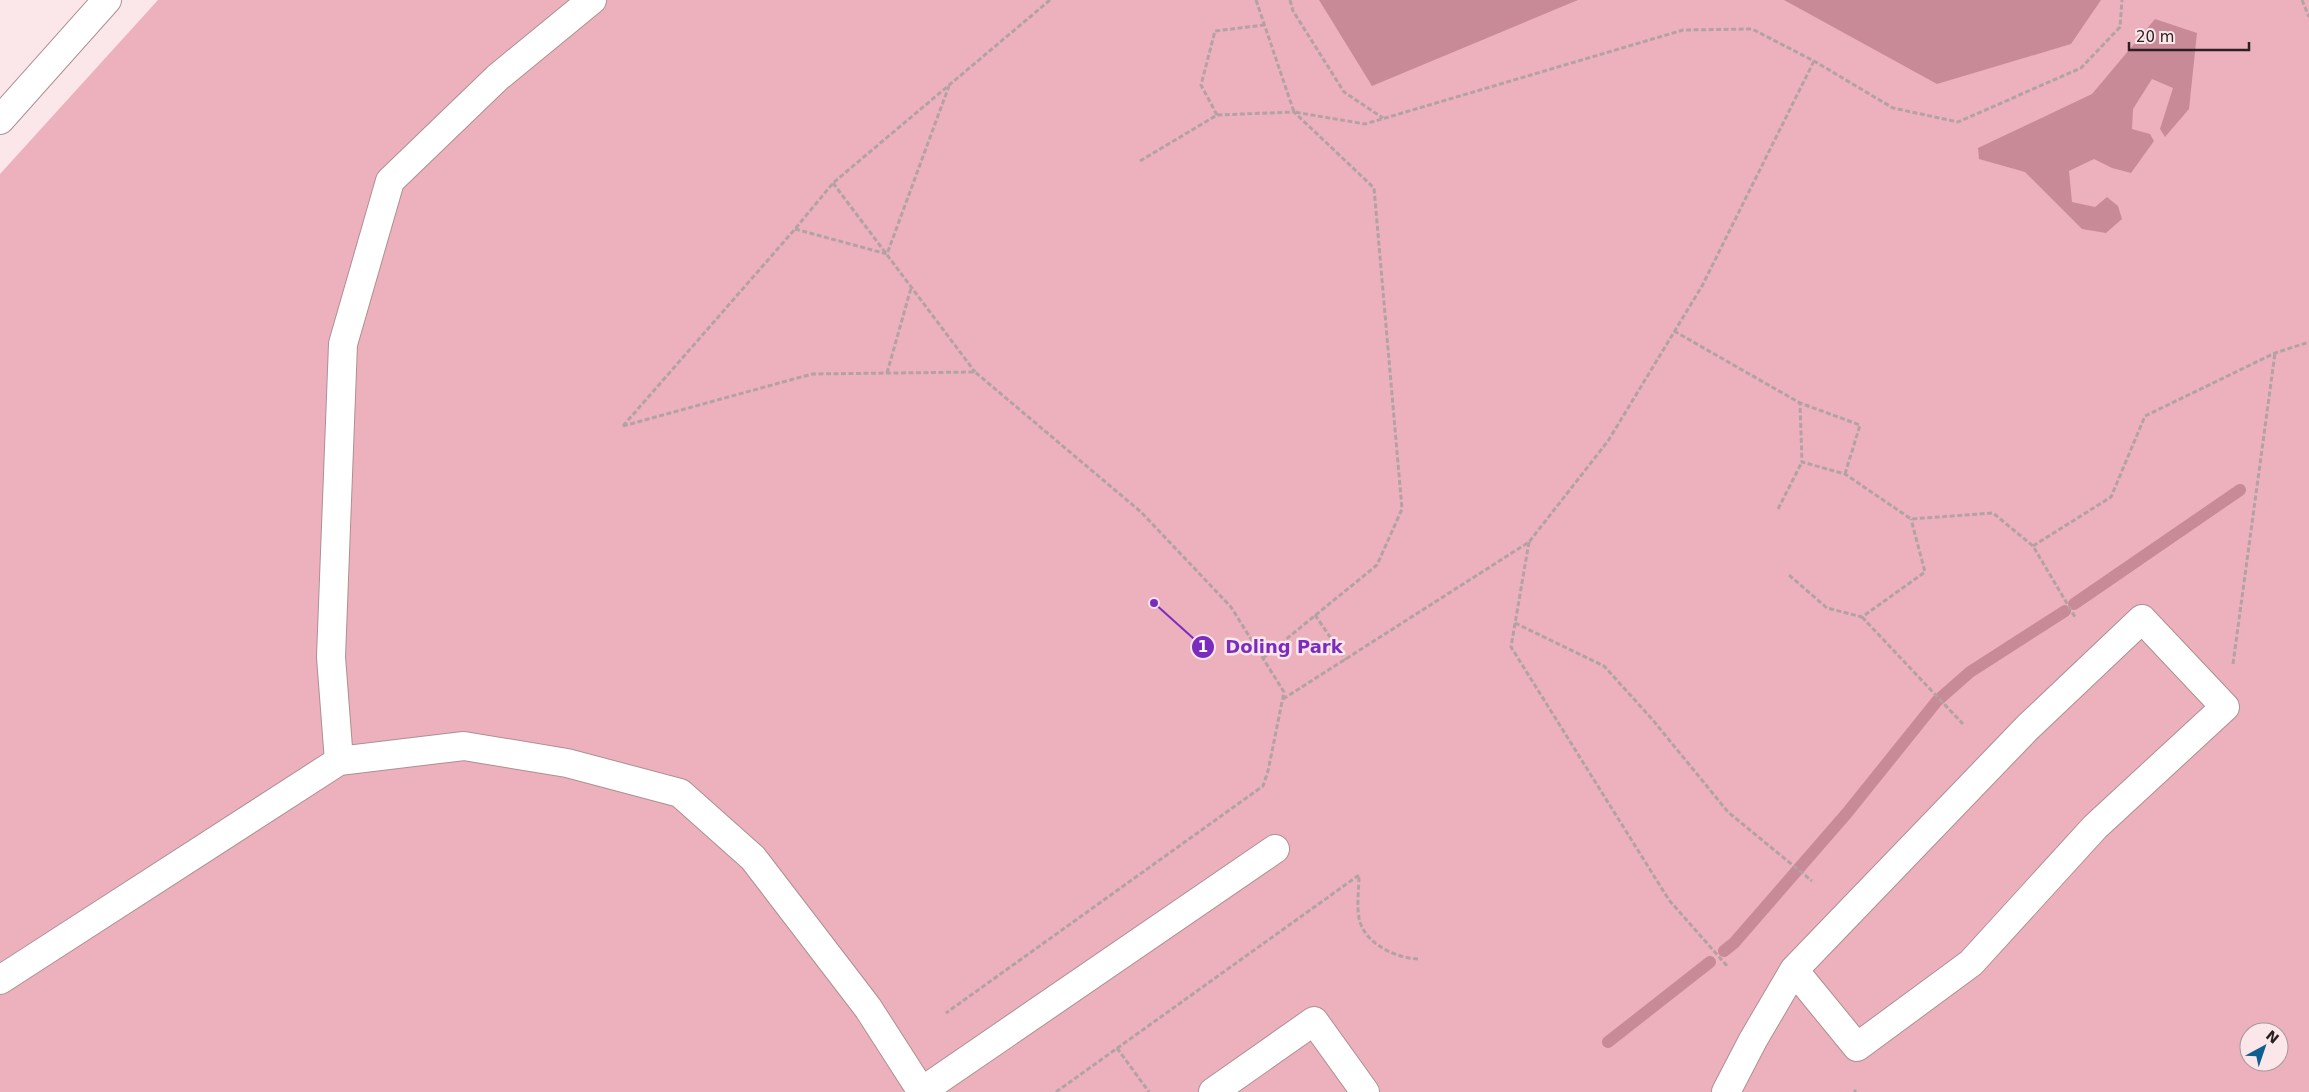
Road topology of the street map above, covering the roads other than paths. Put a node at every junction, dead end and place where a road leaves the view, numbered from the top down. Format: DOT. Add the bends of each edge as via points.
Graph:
graph roads {
  1 [pos="107,0"];
  2 [pos="592,0"];
  3 [pos="0,120"];
  4 [pos="339,761"];
  5 [pos="1275,849"];
  6 [pos="1794,970"];
  7 [pos="0,980"];
  8 [pos="922,1092"];
  9 [pos="1213,1092"];
  10 [pos="1365,1092"];
  11 [pos="1726,1092"];
  1 -- 3 [label="street"];
  2 -- 4 [label="street" via="498,77 390,181 343,344 332,657"];
  4 -- 7 [label="street"];
  4 -- 8 [label="street" via="464,746 567,763 680,792 753,858 868,1008"];
  5 -- 8 [label="street"];
  6 -- 6 [label="street" via="2028,727 2142,619 2225,707 2095,827 1971,963 1857,1047"];
  6 -- 11 [label="street"];
  9 -- 10 [label="street" via="1314,1021"];
}
